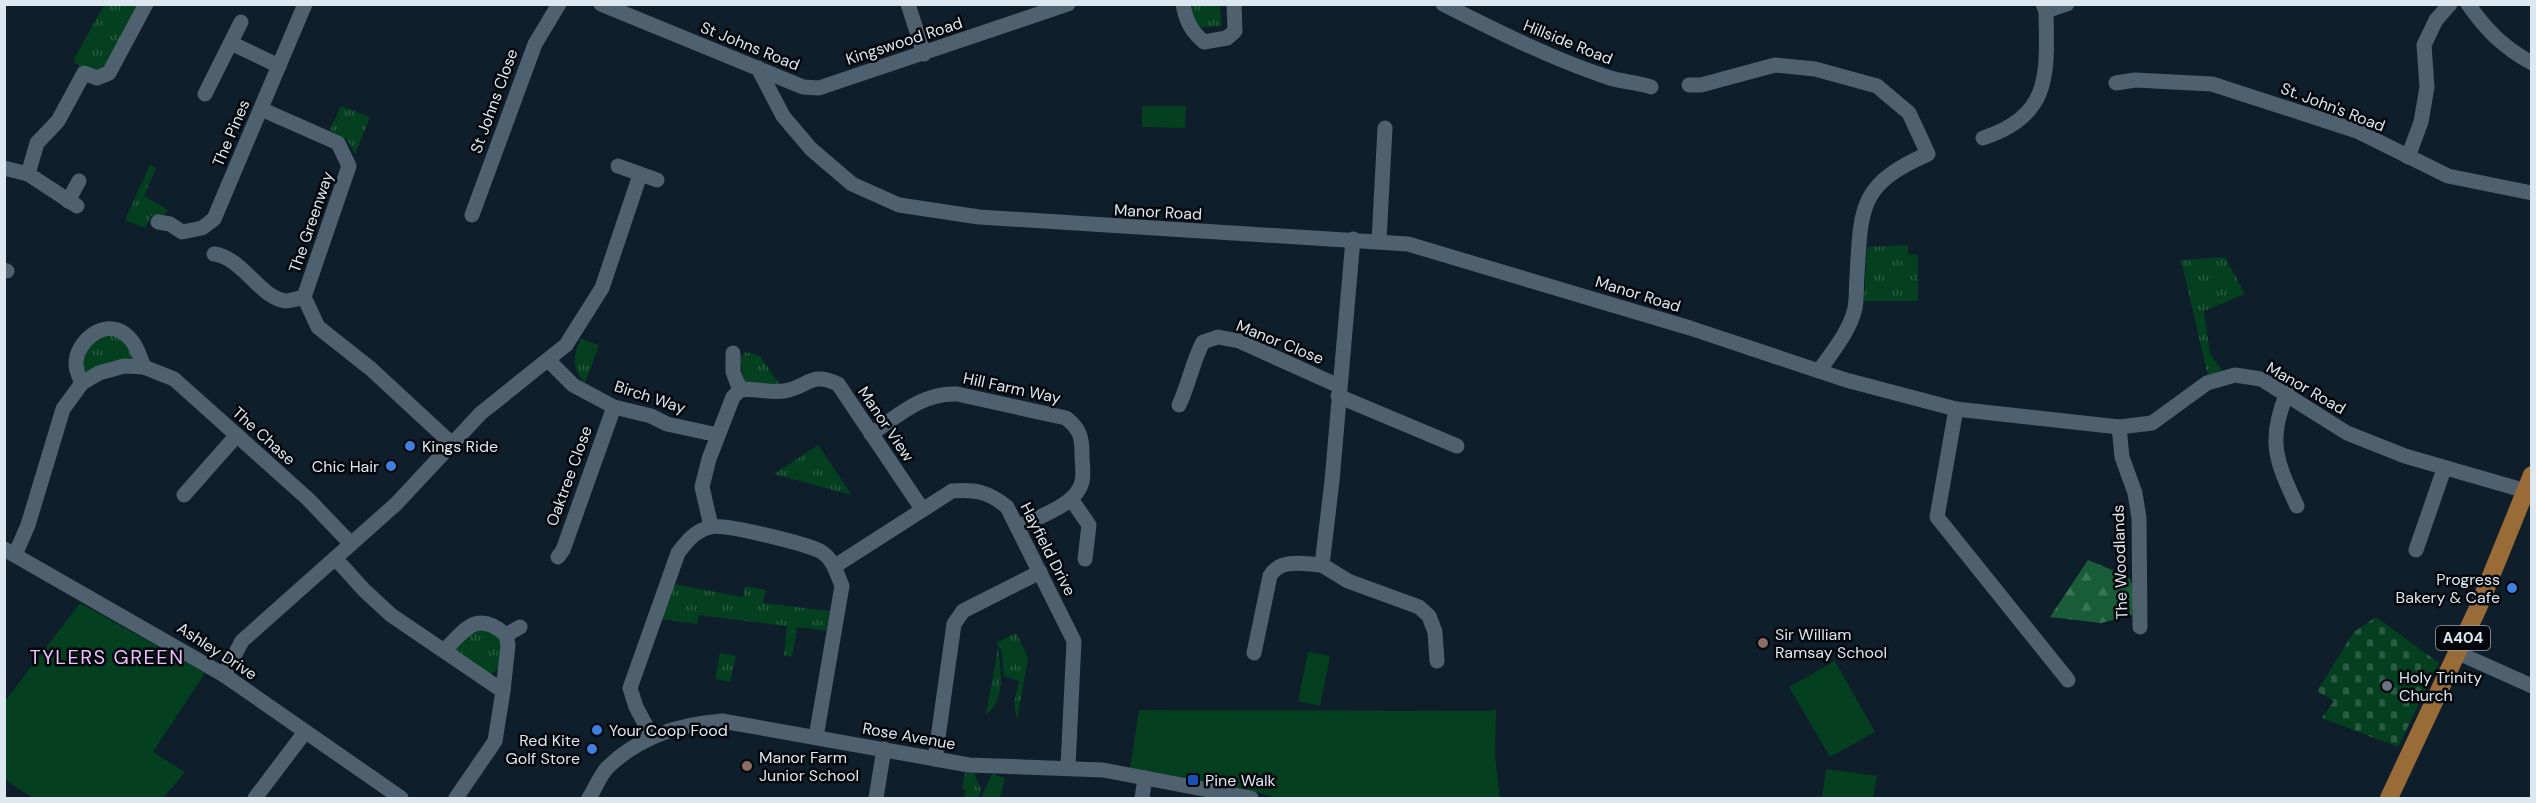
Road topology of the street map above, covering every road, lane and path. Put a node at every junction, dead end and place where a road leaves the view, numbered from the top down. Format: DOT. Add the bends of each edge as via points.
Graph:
graph roads {
  1 [pos="146,4"];
  2 [pos="305,4"];
  3 [pos="559,4"];
  4 [pos="601,4"];
  5 [pos="908,4"];
  6 [pos="1068,4"];
  7 [pos="1183,4"];
  8 [pos="1234,4"];
  9 [pos="1443,4"];
  10 [pos="2067,4"];
  11 [pos="2450,4"];
  12 [pos="2468,4"];
  13 [pos="2045,8"];
  14 [pos="241,22"];
  15 [pos="231,43"];
  16 [pos="924,54"];
  17 [pos="2532,63"];
  18 [pos="279,66"];
  19 [pos="758,68"];
  20 [pos="2116,83"];
  21 [pos="1689,85"];
  22 [pos="1651,87"];
  23 [pos="819,88"];
  24 [pos="205,94"];
  25 [pos="261,109"];
  26 [pos="1385,128"];
  27 [pos="1983,138"];
  28 [pos="2408,157"];
  29 [pos="618,166"];
  30 [pos="4,168"];
  31 [pos="28,174"];
  32 [pos="640,175"];
  33 [pos="657,180"];
  34 [pos="79,181"];
  35 [pos="2532,193"];
  36 [pos="472,215"];
  37 [pos="158,222"];
  38 [pos="1353,239"];
  39 [pos="1379,242"];
  40 [pos="214,254"];
  41 [pos="304,297"];
  42 [pos="732,353"];
  43 [pos="548,360"];
  44 [pos="144,367"];
  45 [pos="1819,371"];
  46 [pos="82,383"];
  47 [pos="740,390"];
  48 [pos="1338,391"];
  49 [pos="2287,393"];
  50 [pos="1179,405"];
  51 [pos="614,407"];
  52 [pos="1956,409"];
  53 [pos="2119,427"];
  54 [pos="871,434"];
  55 [pos="237,435"];
  56 [pos="718,435"];
  57 [pos="452,444"];
  58 [pos="1457,446"];
  59 [pos="2444,469"];
  60 [pos="2529,483"];
  61 [pos="184,495"];
  62 [pos="1071,500"];
  63 [pos="2297,506"];
  64 [pos="921,509"];
  65 [pos="711,526"];
  66 [pos="1018,527"];
  67 [pos="351,544"];
  68 [pos="2415,550"];
  69 [pos="10,552"];
  70 [pos="558,557"];
  71 [pos="335,558"];
  72 [pos="1085,559"];
  73 [pos="1322,565"];
  74 [pos="835,566"];
  75 [pos="1040,572"];
  76 [pos="520,627"];
  77 [pos="2140,627"];
  78 [pos="506,635"];
  79 [pos="445,650"];
  80 [pos="2456,652"];
  81 [pos="1254,653"];
  82 [pos="1437,662"];
  83 [pos="224,675"];
  84 [pos="2068,680"];
  85 [pos="2532,686"];
  86 [pos="503,691"];
  87 [pos="305,732"];
  88 [pos="651,735"];
  89 [pos="816,737"];
  90 [pos="884,749"];
  91 [pos="935,759"];
  92 [pos="1068,767"];
  93 [pos="1146,778"];
  94 [pos="255,798"];
  95 [pos="401,798"];
  96 [pos="456,798"];
  97 [pos="589,798"];
  98 [pos="876,798"];
  99 [pos="1142,798"];
  100 [pos="1251,798"];
  101 [pos="2389,798"];
  1 -- 31 [label="street" via="109,73 97,78 78,69 58,121 37,143"];
  2 -- 18 [label="street, The Pines"];
  3 -- 36 [label="street, St Johns Close" via="535,44"];
  4 -- 19 [label="street, St Johns Road"];
  5 -- 16 [label="street"];
  6 -- 16 [label="street, Kingswood Road"];
  7 -- 8 [label="street" via="1193,33 1204,42 1227,39 1235,31"];
  9 -- 22 [label="street, Hillside Road" via="1538,51 1613,79"];
  10 -- 13 [label="street"];
  11 -- 28 [label="street" via="2436,20 2424,45 2427,87 2421,122"];
  12 -- 17 [label="street" via="2509,51"];
  13 -- 27 [label="street" via="2047,53 2042,92 2025,117 2007,130"];
  14 -- 15 [label="street"];
  15 -- 18 [label="street"];
  15 -- 24 [label="street"];
  16 -- 23 [label="street, Kingswood Road"];
  18 -- 25 [label="street, The Pines"];
  19 -- 23 [label="street, St Johns Road" via="803,87"];
  19 -- 38 [label="street, Manor Road" via="783,116 811,149 852,184 899,205 944,214 1078,225"];
  20 -- 28 [label="street, St. John's Road" via="2135,80 2212,84 2357,131"];
  21 -- 45 [label="street" via="1701,86 1775,66 1815,69 1876,86 1909,113 1928,154 1900,166 1871,192 1860,218 1855,308 1848,328"];
  25 -- 37 [label="street, The Pines" via="214,219 202,228 182,232"];
  25 -- 41 [label="street, The Greenway" via="339,143 349,166"];
  26 -- 39 [label="street"];
  28 -- 35 [label="street, St. John's Road" via="2448,176"];
  29 -- 32 [label="street"];
  30 -- 31 [label="street"];
  31 -- 34 [label="street" via="73,203"];
  32 -- 33 [label="street"];
  32 -- 43 [label="street" via="602,288 566,345"];
  38 -- 39 [label="street, Manor Road"];
  38 -- 48 [label="street, Manor Close"];
  39 -- 45 [label="street, Manor Road" via="1408,244 1768,352"];
  40 -- 41 [label="street" via="245,271 275,298 286,301"];
  41 -- 57 [label="street, The Greenway" via="318,327 371,369"];
  42 -- 47 [label="street" via="733,372"];
  43 -- 51 [label="street, Birch Way" via="573,385"];
  43 -- 57 [label="street" via="481,413"];
  44 -- 46 [label="street, The Chase" via="124,366"];
  44 -- 46 [label="street" via="135,343 124,332 106,328 88,337 78,350 76,366"];
  44 -- 55 [label="street, The Chase" via="174,379"];
  45 -- 52 [label="street, Manor Road"];
  46 -- 69 [label="street, The Chase" via="63,409 28,525"];
  47 -- 54 [label="street, Manor View" via="785,391 812,378 825,378 838,384"];
  47 -- 56 [label="street"];
  48 -- 50 [label="street, Manor Close" via="1239,341 1218,337 1203,342"];
  48 -- 58 [label="street, Manor Close"];
  48 -- 73 [label="street, Manor Close"];
  49 -- 53 [label="street, Manor Road" via="2261,379 2235,375 2207,383 2152,423"];
  49 -- 59 [label="street, Manor Road" via="2347,433"];
  49 -- 63 [label="street" via="2276,419 2275,447 2282,475"];
  51 -- 56 [label="street, Birch Way"];
  51 -- 70 [label="street, Oaktree Close"];
  52 -- 53 [label="street, Manor Road"];
  52 -- 84 [label="street" via="1937,517"];
  53 -- 77 [label="street, The Woodlands" via="2122,457 2139,518"];
  54 -- 62 [label="street, Hill Farm Way" via="940,393 1066,418 1082,437 1082,482"];
  54 -- 64 [label="street, Manor View"];
  55 -- 61 [label="street"];
  55 -- 67 [label="street, The Chase"];
  56 -- 65 [label="street" via="702,487"];
  57 -- 67 [label="street" via="396,504"];
  59 -- 60 [label="street, Manor Road"];
  59 -- 68 [label="street"];
  60 -- 80 [label="main road, A404"];
  62 -- 66 [label="street"];
  62 -- 72 [label="street" via="1089,525"];
  64 -- 66 [label="street, Hayfield Drive" via="952,491 975,489 994,496 1007,507"];
  64 -- 74 [label="street, Hayfield Drive"];
  65 -- 74 [label="street" via="730,527 821,551"];
  65 -- 88 [label="street" via="691,536 678,553 630,687"];
  66 -- 75 [label="street, Hayfield Drive"];
  67 -- 71 [label="street"];
  69 -- 83 [label="street, Ashley Drive"];
  71 -- 79 [label="street" via="391,615"];
  71 -- 83 [label="street" via="242,641"];
  73 -- 81 [label="street" via="1283,564 1274,568"];
  73 -- 82 [label="street" via="1348,581 1419,607 1429,616 1435,632"];
  74 -- 89 [label="street" via="842,586"];
  75 -- 91 [label="street" via="963,611 954,624"];
  75 -- 92 [label="street, Hayfield Drive" via="1074,641"];
  76 -- 78 [label="street"];
  78 -- 79 [label="street" via="478,622 469,625"];
  78 -- 86 [label="street"];
  79 -- 86 [label="street"];
  80 -- 85 [label="street"];
  80 -- 101 [label="main road, A404"];
  83 -- 87 [label="street, Ashley Drive"];
  86 -- 96 [label="street" via="495,741"];
  87 -- 94 [label="street"];
  87 -- 95 [label="street, Ashley Drive"];
  88 -- 89 [label="street, Rose Avenue" via="722,721"];
  88 -- 97 [label="street, Rose Avenue" via="607,768"];
  89 -- 90 [label="street, Rose Avenue"];
  90 -- 91 [label="street, Rose Avenue"];
  90 -- 98 [label="street"];
  91 -- 92 [label="street, Rose Avenue" via="969,765"];
  92 -- 93 [label="street, Rose Avenue"];
  93 -- 99 [label="street"];
  93 -- 100 [label="street, Rose Avenue"];
}
